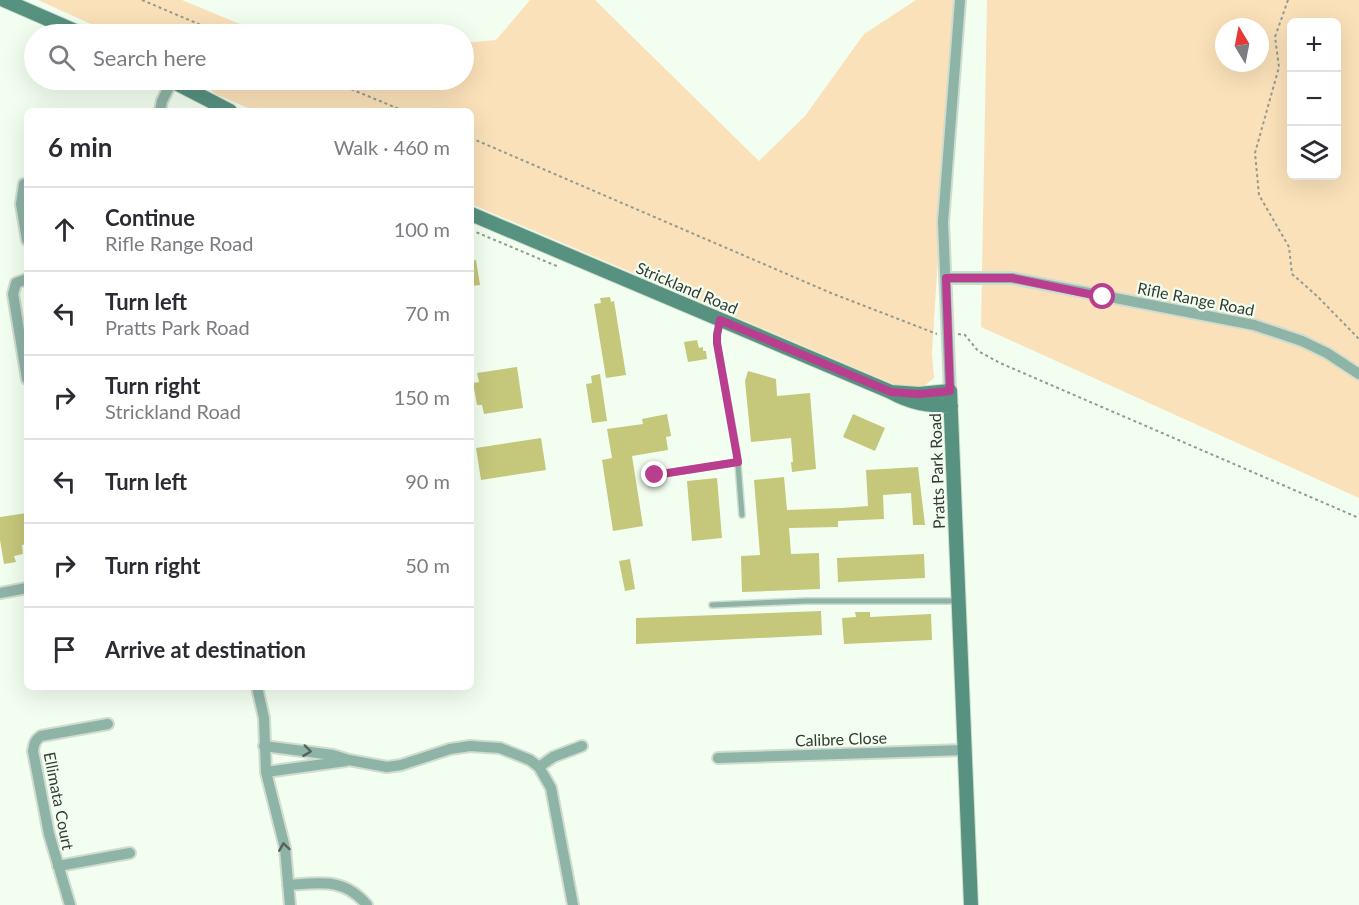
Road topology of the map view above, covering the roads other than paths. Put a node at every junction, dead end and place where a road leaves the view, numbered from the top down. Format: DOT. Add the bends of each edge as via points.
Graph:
graph roads {
  1 [pos="4,0"];
  2 [pos="960,0"];
  3 [pos="59,24"];
  4 [pos="167,90"];
  5 [pos="190,90"];
  6 [pos="161,108"];
  7 [pos="225,108"];
  8 [pos="24,184"];
  9 [pos="474,215"];
  10 [pos="24,220"];
  11 [pos="946,278"];
  12 [pos="24,280"];
  13 [pos="720,320"];
  14 [pos="24,361"];
  15 [pos="1359,374"];
  16 [pos="950,391"];
  17 [pos="891,392"];
  18 [pos="951,406"];
  19 [pos="738,462"];
  20 [pos="655,475"];
  21 [pos="742,514"];
  22 [pos="24,589"];
  23 [pos="0,593"];
  24 [pos="958,601"];
  25 [pos="712,605"];
  26 [pos="258,690"];
  27 [pos="108,724"];
  28 [pos="264,746"];
  29 [pos="582,746"];
  30 [pos="964,750"];
  31 [pos="718,758"];
  32 [pos="349,760"];
  33 [pos="539,767"];
  34 [pos="266,772"];
  35 [pos="130,853"];
  36 [pos="58,866"];
  37 [pos="288,885"];
  38 [pos="70,905"];
  39 [pos="290,905"];
  40 [pos="367,905"];
  41 [pos="573,905"];
  42 [pos="971,905"];
  1 -- 3 [label="street"];
  2 -- 11 [label="street, Pratts Park Road" via="943,222"];
  4 -- 6 [label="street"];
  5 -- 7 [label="street"];
  8 -- 10 [label="street"];
  9 -- 13 [label="street, Strickland Road"];
  11 -- 15 [label="street, Rifle Range Road" via="1012,278 1254,325 1302,341"];
  11 -- 16 [label="street, Pratts Park Road"];
  12 -- 14 [label="street" via="16,283 13,294"];
  13 -- 17 [label="street, Strickland Road"];
  13 -- 19 [label="lane" via="717,343"];
  16 -- 17 [label="street, Strickland Road"];
  16 -- 18 [label="street, Pratts Park Road"];
  17 -- 18 [label="street, Strickland Road" via="917,404"];
  18 -- 24 [label="street, Pratts Park Road"];
  19 -- 20 [label="lane"];
  19 -- 21 [label="lane"];
  22 -- 23 [label="street"];
  24 -- 25 [label="lane"];
  24 -- 30 [label="street, Pratts Park Road"];
  26 -- 28 [label="street" via="264,718"];
  27 -- 36 [label="street, Ellimata Court" via="41,736 33,746"];
  28 -- 32 [label="street, one-way" via="325,753"];
  28 -- 34 [label="street"];
  29 -- 33 [label="street"];
  30 -- 31 [label="street, Calibre Close"];
  30 -- 42 [label="street, Pratts Park Road"];
  32 -- 33 [label="street" via="394,766 450,749 480,746 510,751"];
  32 -- 34 [label="street"];
  33 -- 41 [label="street" via="553,796"];
  37 -- 34 [label="street, one-way" via="285,848"];
  35 -- 36 [label="street"];
  36 -- 38 [label="street, Ellimata Court"];
  37 -- 39 [label="street"];
  37 -- 40 [label="street" via="338,884"];
}
